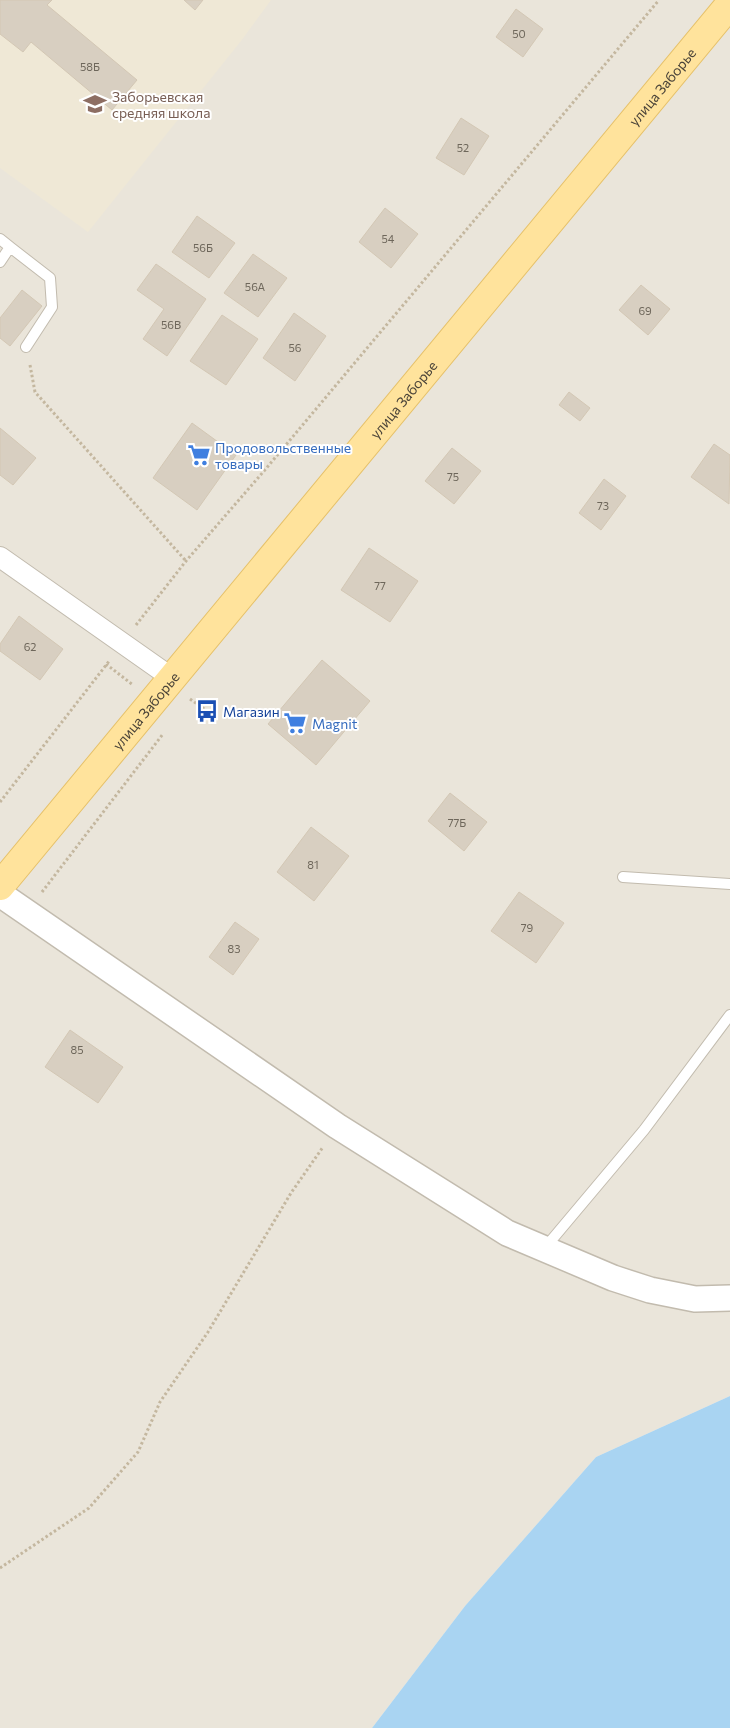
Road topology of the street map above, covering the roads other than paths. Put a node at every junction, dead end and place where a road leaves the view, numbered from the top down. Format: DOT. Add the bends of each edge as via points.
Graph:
graph roads {
  1 [pos="730,4"];
  2 [pos="0,239"];
  3 [pos="10,247"];
  4 [pos="0,262"];
  5 [pos="26,347"];
  6 [pos="0,556"];
  7 [pos="172,678"];
  8 [pos="623,876"];
  9 [pos="730,884"];
  10 [pos="0,886"];
  11 [pos="0,894"];
  12 [pos="730,1015"];
  13 [pos="544,1249"];
  14 [pos="730,1298"];
  1 -- 7 [label="main road, улица Заборье"];
  2 -- 3 [label="lane"];
  3 -- 4 [label="lane"];
  3 -- 5 [label="lane" via="50,278 52,307"];
  6 -- 7 [label="street"];
  7 -- 10 [label="main road, улица Заборье"];
  8 -- 9 [label="lane"];
  11 -- 13 [label="street" via="337,1126 507,1233"];
  12 -- 13 [label="lane" via="644,1130"];
  13 -- 14 [label="street" via="650,1290 695,1299"];
}
